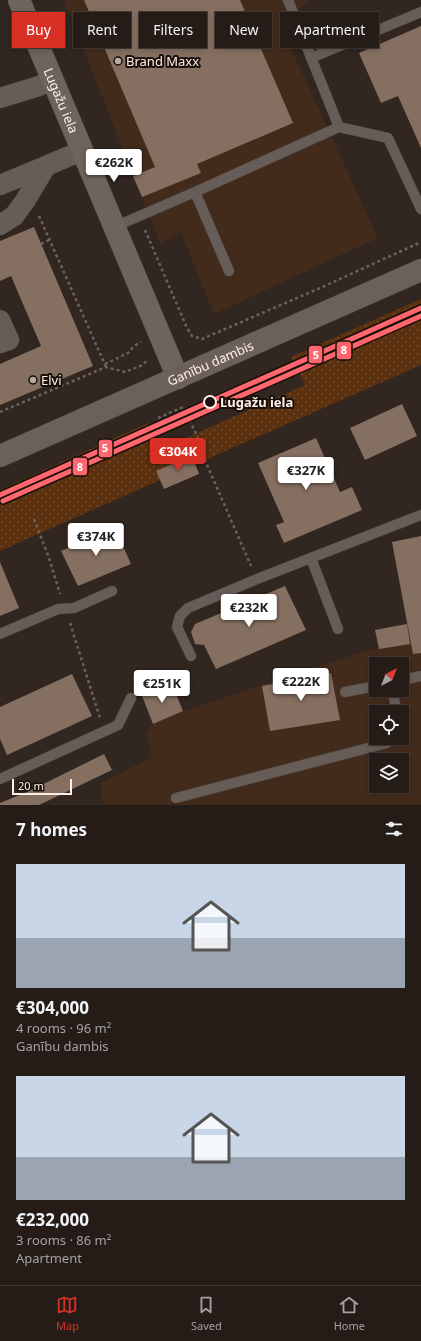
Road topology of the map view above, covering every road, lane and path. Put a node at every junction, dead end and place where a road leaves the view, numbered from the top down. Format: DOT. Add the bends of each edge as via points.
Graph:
graph roads {
  1 [pos="19,0"];
  2 [pos="288,0"];
  3 [pos="421,12"];
  4 [pos="311,58"];
  5 [pos="52,80"];
  6 [pos="0,98"];
  7 [pos="339,127"];
  8 [pos="82,152"];
  9 [pos="46,166"];
  10 [pos="0,184"];
  11 [pos="195,192"];
  12 [pos="25,201"];
  13 [pos="421,209"];
  14 [pos="139,216"];
  15 [pos="0,225"];
  16 [pos="114,227"];
  17 [pos="50,240"];
  18 [pos="421,242"];
  19 [pos="41,244"];
  20 [pos="421,270"];
  21 [pos="228,271"];
  22 [pos="0,320"];
  23 [pos="145,340"];
  24 [pos="0,343"];
  25 [pos="148,358"];
  26 [pos="105,365"];
  27 [pos="178,378"];
  28 [pos="0,412"];
  29 [pos="158,418"];
  30 [pos="0,456"];
  31 [pos="421,515"];
  32 [pos="311,558"];
  33 [pos="257,579"];
  34 [pos="112,591"];
  35 [pos="338,629"];
  36 [pos="0,634"];
  37 [pos="191,656"];
  38 [pos="421,676"];
  39 [pos="409,679"];
  40 [pos="369,687"];
  41 [pos="345,692"];
  42 [pos="131,698"];
  43 [pos="379,745"];
  44 [pos="0,779"];
  45 [pos="176,798"];
  1 -- 5 [label="street, Lugažu iela"];
  2 -- 4 [label="lane"];
  3 -- 4 [label="lane"];
  4 -- 7 [label="lane"];
  5 -- 6 [label="street"];
  5 -- 8 [label="street, Lugažu iela"];
  7 -- 11 [label="lane"];
  7 -- 13 [label="lane" via="388,138"];
  8 -- 9 [label="street"];
  8 -- 16 [label="street, Lugažu iela"];
  9 -- 10 [label="street"];
  9 -- 12 [label="street"];
  10 -- 12 [label="street"];
  11 -- 14 [label="lane"];
  11 -- 21 [label="lane"];
  12 -- 15 [label="street" via="14,216"];
  12 -- 17 [label="path" via="38,215"];
  14 -- 16 [label="lane"];
  14 -- 18 [label="path" via="187,328 192,336 202,339"];
  16 -- 27 [label="street, Lugažu iela"];
  17 -- 19 [label="path"];
  17 -- 26 [label="path"];
  20 -- 27 [label="main road, Ganību dambis"];
  22 -- 24 [label="street" via="9,340"];
  23 -- 26 [label="path" via="134,346 128,354"];
  25 -- 26 [label="path" via="143,365 125,372"];
  26 -- 28 [label="path"];
  27 -- 30 [label="main road, Ganību dambis"];
  29 -- 33 [label="path" via="183,407"];
  31 -- 32 [label="lane"];
  32 -- 33 [label="lane"];
  32 -- 35 [label="lane"];
  33 -- 37 [label="lane" via="188,608 180,616 177,627"];
  34 -- 36 [label="lane" via="74,608 58,609"];
  38 -- 39 [label="lane"];
  40 -- 41 [label="lane"];
  42 -- 44 [label="lane" via="118,725"];
  43 -- 45 [label="lane"];
}
